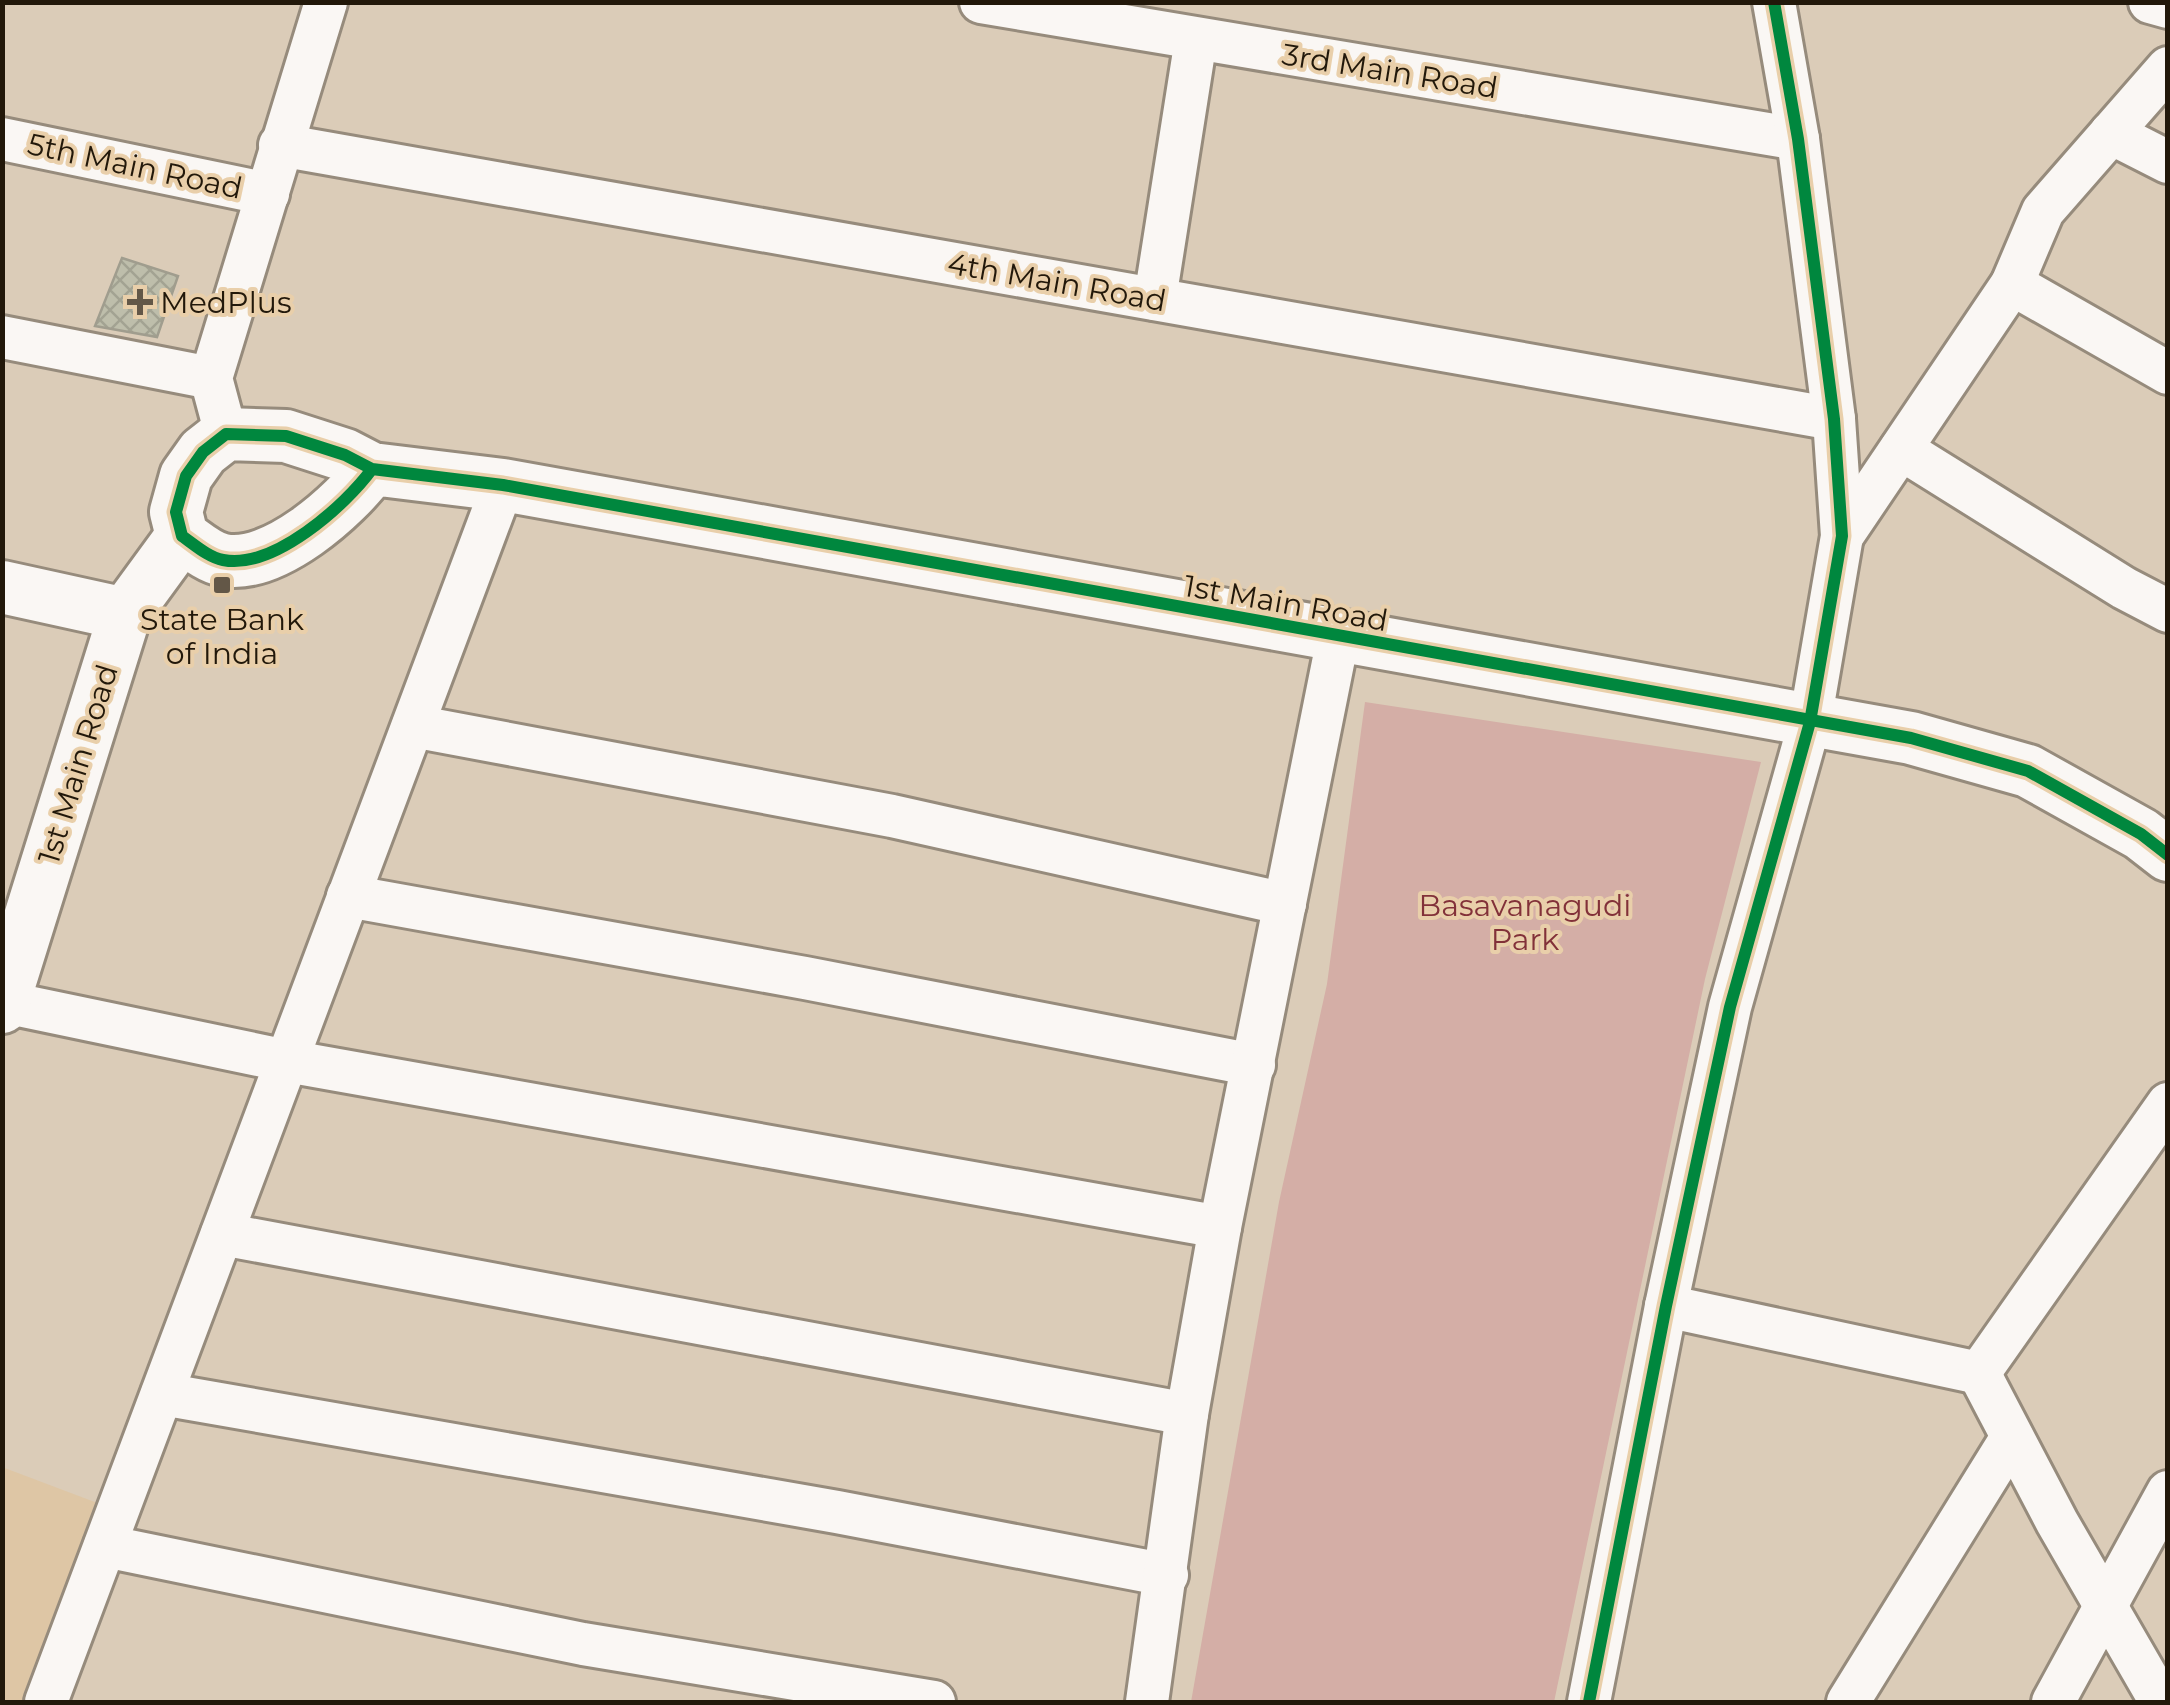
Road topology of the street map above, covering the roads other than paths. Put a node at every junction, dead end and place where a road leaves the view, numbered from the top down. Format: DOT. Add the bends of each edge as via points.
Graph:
graph roads {
  1 [pos="326,2"];
  2 [pos="981,2"];
  3 [pos="1774,2"];
  4 [pos="2150,2"];
  5 [pos="2168,7"];
  6 [pos="1196,38"];
  7 [pos="2168,68"];
  8 [pos="2111,133"];
  9 [pos="2,139"];
  10 [pos="1798,139"];
  11 [pos="280,145"];
  12 [pos="2168,162"];
  13 [pos="268,194"];
  14 [pos="2012,284"];
  15 [pos="1155,300"];
  16 [pos="2,337"];
  17 [pos="2168,372"];
  18 [pos="211,378"];
  19 [pos="1834,419"];
  20 [pos="226,434"];
  21 [pos="1901,448"];
  22 [pos="372,469"];
  23 [pos="503,485"];
  24 [pos="182,536"];
  25 [pos="1842,536"];
  26 [pos="2,587"];
  27 [pos="2168,610"];
  28 [pos="126,614"];
  29 [pos="1338,638"];
  30 [pos="1810,722"];
  31 [pos="412,726"];
  32 [pos="2168,855"];
  33 [pos="348,896"];
  34 [pos="1285,904"];
  35 [pos="3,1004"];
  36 [pos="287,1061"];
  37 [pos="1254,1065"];
  38 [pos="2168,1104"];
  39 [pos="1220,1227"];
  40 [pos="222,1234"];
  41 [pos="1666,1306"];
  42 [pos="1979,1373"];
  43 [pos="162,1394"];
  44 [pos="1187,1414"];
  45 [pos="2012,1437"];
  46 [pos="2168,1492"];
  47 [pos="104,1546"];
  48 [pos="1167,1574"];
  49 [pos="2104,1606"];
  50 [pos="46,1702"];
  51 [pos="934,1702"];
  52 [pos="1148,1702"];
  53 [pos="1590,1702"];
  54 [pos="1848,1702"];
  55 [pos="2053,1702"];
  56 [pos="2161,1702"];
  1 -- 11 [label="street"];
  2 -- 6 [label="street, 3rd Main Road"];
  3 -- 10 [label="street"];
  4 -- 5 [label="street"];
  6 -- 10 [label="street, 3rd Main Road"];
  6 -- 15 [label="street"];
  7 -- 8 [label="street"];
  8 -- 12 [label="street"];
  8 -- 14 [label="street" via="2043,211"];
  9 -- 13 [label="street, 5th Main Road"];
  10 -- 19 [label="street"];
  11 -- 13 [label="street"];
  11 -- 15 [label="street, 4th Main Road"];
  13 -- 18 [label="street"];
  14 -- 17 [label="street"];
  14 -- 21 [label="street"];
  15 -- 19 [label="street, 4th Main Road"];
  16 -- 18 [label="street"];
  18 -- 20 [label="street"];
  19 -- 25 [label="street"];
  20 -- 22 [label="street, 1st Main Road" via="286,436"];
  20 -- 24 [label="street" via="186,476 176,512"];
  21 -- 25 [label="street"];
  21 -- 27 [label="street"];
  22 -- 23 [label="street, 1st Main Road"];
  22 -- 24 [label="street" via="332,515 267,554 227,561"];
  23 -- 29 [label="street, 1st Main Road"];
  23 -- 31 [label="street"];
  24 -- 28 [label="street, 1st Main Road"];
  25 -- 30 [label="street"];
  26 -- 28 [label="street"];
  28 -- 35 [label="street, 1st Main Road"];
  29 -- 30 [label="street, 1st Main Road"];
  29 -- 34 [label="street"];
  30 -- 32 [label="street, 1st Main Road" via="1911,738 2028,770"];
  30 -- 41 [label="street" via="1730,1006"];
  31 -- 33 [label="street"];
  31 -- 34 [label="street" via="892,816"];
  33 -- 36 [label="street"];
  33 -- 37 [label="street"];
  34 -- 37 [label="street"];
  35 -- 36 [label="street"];
  36 -- 39 [label="street"];
  36 -- 40 [label="street"];
  37 -- 39 [label="street"];
  38 -- 42 [label="street"];
  39 -- 44 [label="street"];
  40 -- 43 [label="street"];
  40 -- 44 [label="street"];
  41 -- 42 [label="street"];
  41 -- 53 [label="street"];
  42 -- 45 [label="street"];
  43 -- 47 [label="street"];
  43 -- 48 [label="street"];
  44 -- 48 [label="street"];
  45 -- 49 [label="street"];
  45 -- 54 [label="street"];
  46 -- 49 [label="street"];
  47 -- 50 [label="street"];
  47 -- 51 [label="street" via="583,1644"];
  48 -- 52 [label="street"];
  49 -- 55 [label="street"];
  49 -- 56 [label="street"];
}
